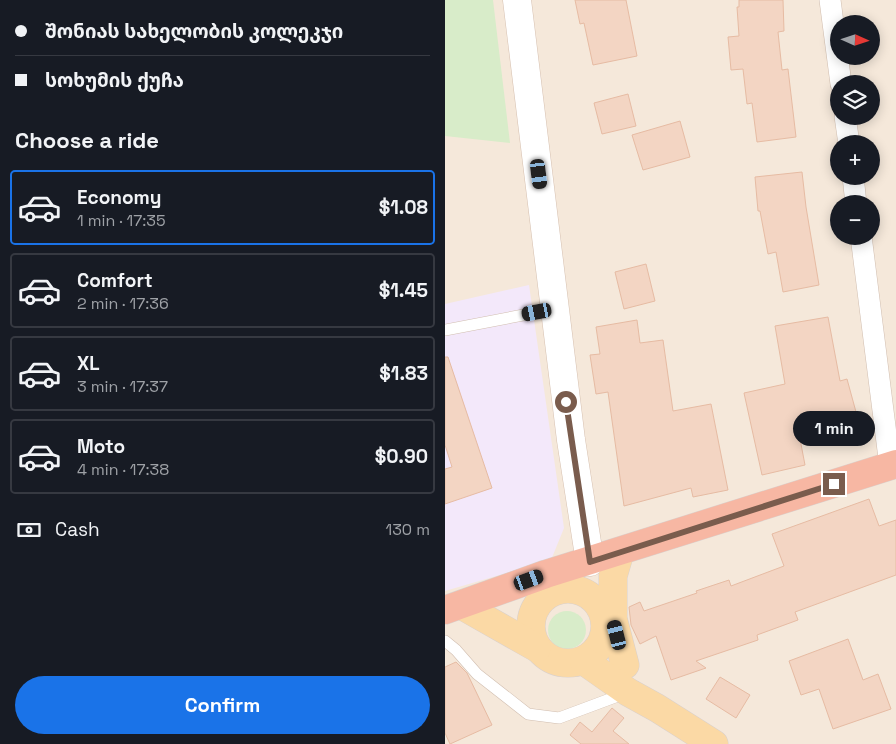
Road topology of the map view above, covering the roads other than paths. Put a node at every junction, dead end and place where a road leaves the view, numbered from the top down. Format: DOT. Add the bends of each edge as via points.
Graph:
graph roads {
  1 [pos="517,0"];
  2 [pos="830,0"];
  3 [pos="840,75"];
  4 [pos="862,245"];
  5 [pos="555,309"];
  6 [pos="445,330"];
  7 [pos="893,465"];
  8 [pos="620,552"];
  9 [pos="590,562"];
  10 [pos="546,574"];
  11 [pos="537,605"];
  12 [pos="453,607"];
  13 [pos="603,616"];
  14 [pos="445,641"];
  15 [pos="537,648"];
  16 [pos="584,661"];
  17 [pos="625,665"];
  18 [pos="628,692"];
  19 [pos="657,708"];
  20 [pos="714,744"];
  1 -- 5 [label="street"];
  2 -- 3 [label="street"];
  4 -- 7 [label="street"];
  5 -- 6 [label="lane"];
  5 -- 9 [label="street"];
  7 -- 8 [label="highway"];
  8 -- 9 [label="highway"];
  8 -- 17 [label="main road" via="613,576 613,619"];
  9 -- 10 [label="highway"];
  9 -- 13 [label="main road"];
  10 -- 11 [label="main road"];
  10 -- 12 [label="highway"];
  11 -- 13 [label="main road" via="548,594 562,589 577,590 591,596"];
  11 -- 15 [label="main road" via="531,619 531,634"];
  12 -- 15 [label="main road"];
  13 -- 16 [label="main road" via="604,638 596,652"];
  13 -- 17 [label="main road"];
  14 -- 18 [label="lane" via="477,674 528,714 559,718"];
  15 -- 16 [label="main road" via="550,660 567,664"];
  16 -- 18 [label="main road"];
  17 -- 19 [label="main road"];
  18 -- 19 [label="main road"];
  19 -- 20 [label="main road"];
}
